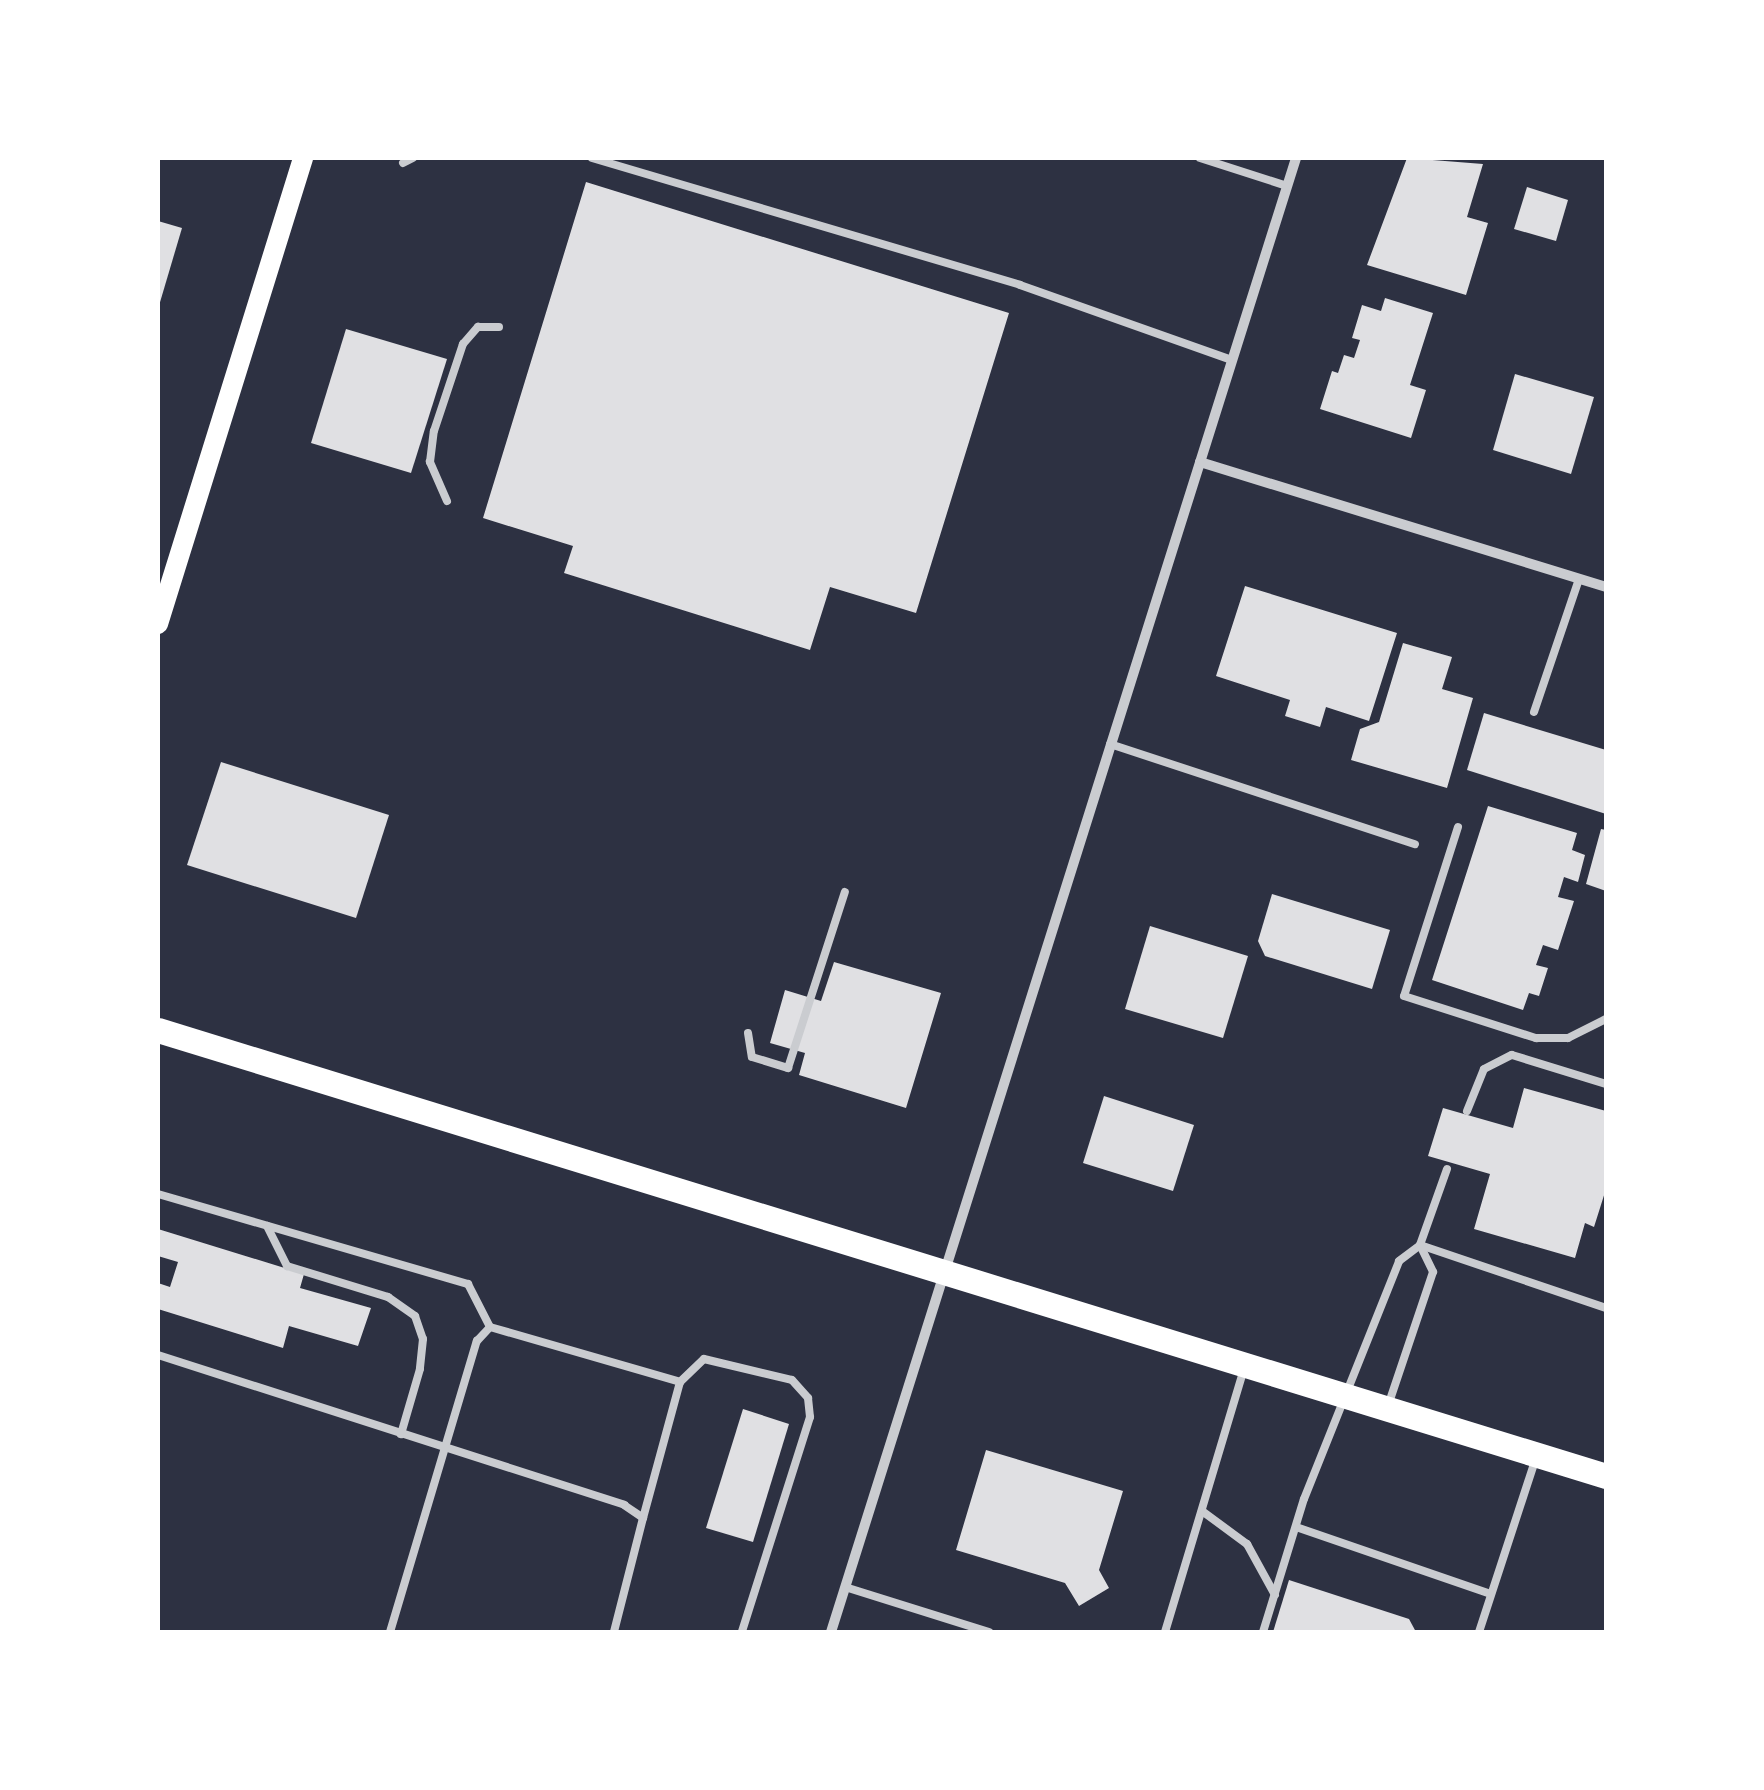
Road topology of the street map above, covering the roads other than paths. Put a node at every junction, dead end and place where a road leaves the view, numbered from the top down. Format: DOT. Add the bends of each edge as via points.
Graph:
graph roads {
  1 [pos="303,158"];
  2 [pos="413,158"];
  3 [pos="592,158"];
  4 [pos="1200,158"];
  5 [pos="1296,158"];
  6 [pos="403,164"];
  7 [pos="1287,186"];
  8 [pos="499,327"];
  9 [pos="1232,360"];
  10 [pos="1200,462"];
  11 [pos="447,502"];
  12 [pos="1579,579"];
  13 [pos="1606,587"];
  14 [pos="158,624"];
  15 [pos="1534,712"];
  16 [pos="1110,744"];
  17 [pos="1458,827"];
  18 [pos="1415,844"];
  19 [pos="845,892"];
  20 [pos="1606,1019"];
  21 [pos="158,1030"];
  22 [pos="748,1033"];
  23 [pos="1606,1084"];
  24 [pos="1467,1111"];
  25 [pos="1447,1169"];
  26 [pos="158,1194"];
  27 [pos="266,1224"];
  28 [pos="1420,1245"];
  29 [pos="942,1271"];
  30 [pos="1606,1308"];
  31 [pos="490,1326"];
  32 [pos="158,1356"];
  33 [pos="1245,1364"];
  34 [pos="680,1382"];
  35 [pos="1344,1397"];
  36 [pos="1387,1409"];
  37 [pos="401,1434"];
  38 [pos="444,1448"];
  39 [pos="1537,1455"];
  40 [pos="1606,1476"];
  41 [pos="1202,1511"];
  42 [pos="643,1518"];
  43 [pos="1296,1527"];
  44 [pos="845,1587"];
  45 [pos="1491,1594"];
  46 [pos="1274,1595"];
  47 [pos="390,1632"];
  48 [pos="614,1632"];
  49 [pos="742,1632"];
  50 [pos="831,1632"];
  51 [pos="989,1632"];
  52 [pos="1165,1632"];
  53 [pos="1263,1632"];
  54 [pos="1479,1632"];
  1 -- 14 [label="main road"];
  2 -- 6 [label="lane"];
  3 -- 9 [label="lane" via="1020,285"];
  4 -- 7 [label="lane"];
  5 -- 7 [label="street"];
  7 -- 9 [label="street"];
  8 -- 11 [label="lane" via="478,328 464,344 434,431 430,462"];
  9 -- 10 [label="street"];
  10 -- 12 [label="street"];
  10 -- 16 [label="street"];
  12 -- 13 [label="street"];
  12 -- 15 [label="lane"];
  16 -- 18 [label="lane"];
  16 -- 29 [label="street"];
  17 -- 20 [label="lane" via="1404,996 1536,1038 1568,1038"];
  19 -- 22 [label="lane" via="788,1068 752,1057"];
  21 -- 29 [label="main road"];
  23 -- 24 [label="lane" via="1512,1055 1484,1069"];
  25 -- 28 [label="lane"];
  26 -- 27 [label="lane"];
  27 -- 31 [label="lane" via="468,1284"];
  27 -- 37 [label="lane" via="287,1266 388,1297 414,1316 422,1338 420,1369"];
  28 -- 30 [label="lane"];
  28 -- 35 [label="lane" via="1399,1262"];
  28 -- 36 [label="lane" via="1434,1272"];
  29 -- 33 [label="main road"];
  29 -- 44 [label="street"];
  31 -- 34 [label="lane"];
  31 -- 38 [label="lane" via="477,1341"];
  32 -- 37 [label="lane"];
  33 -- 35 [label="main road"];
  33 -- 41 [label="lane"];
  34 -- 42 [label="lane"];
  34 -- 49 [label="lane" via="704,1359 792,1380 808,1398 810,1417"];
  35 -- 36 [label="main road"];
  35 -- 43 [label="lane"];
  36 -- 39 [label="main road"];
  37 -- 38 [label="lane"];
  38 -- 42 [label="lane" via="624,1506"];
  38 -- 47 [label="lane"];
  39 -- 40 [label="main road"];
  39 -- 45 [label="lane"];
  41 -- 46 [label="lane" via="1247,1544"];
  41 -- 52 [label="lane"];
  42 -- 48 [label="lane"];
  43 -- 45 [label="lane"];
  43 -- 46 [label="lane"];
  44 -- 50 [label="street"];
  44 -- 51 [label="lane"];
  45 -- 54 [label="lane"];
  46 -- 53 [label="lane"];
}
